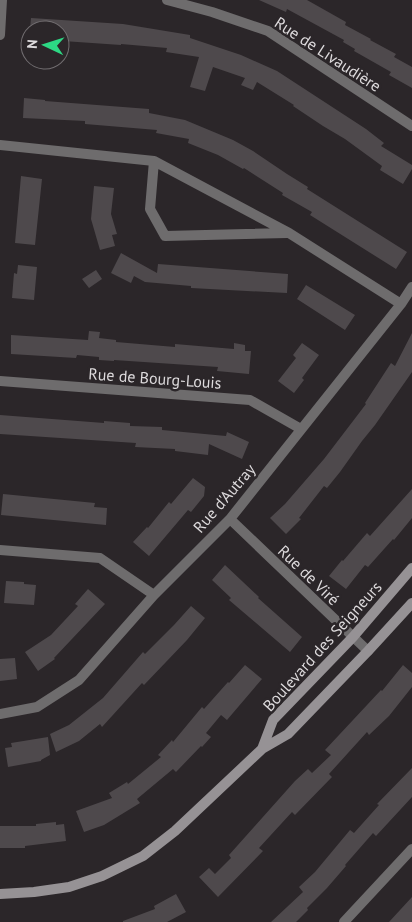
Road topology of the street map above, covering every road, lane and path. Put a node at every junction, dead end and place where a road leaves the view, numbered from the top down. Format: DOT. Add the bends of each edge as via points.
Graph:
graph roads {
  1 [pos="2,0"];
  2 [pos="166,0"];
  3 [pos="0,35"];
  4 [pos="412,126"];
  5 [pos="0,145"];
  6 [pos="154,161"];
  7 [pos="289,233"];
  8 [pos="412,287"];
  9 [pos="401,304"];
  10 [pos="0,381"];
  11 [pos="301,429"];
  12 [pos="230,519"];
  13 [pos="0,550"];
  14 [pos="412,568"];
  15 [pos="154,596"];
  16 [pos="412,602"];
  17 [pos="353,637"];
  18 [pos="368,651"];
  19 [pos="0,714"];
  20 [pos="262,749"];
  21 [pos="412,848"];
  22 [pos="0,894"];
  23 [pos="344,922"];
  1 -- 3 [label="street"];
  2 -- 4 [label="street, Rue de Livaudière" via="268,31"];
  5 -- 6 [label="street"];
  6 -- 7 [label="street"];
  6 -- 7 [label="street" via="150,209 165,236"];
  7 -- 9 [label="street"];
  8 -- 9 [label="street, Rue d'Autray"];
  9 -- 11 [label="street, Rue d'Autray"];
  10 -- 11 [label="street, Rue de Bourg-Louis" via="250,400"];
  11 -- 12 [label="street, Rue d'Autray"];
  12 -- 15 [label="street, Rue d'Autray"];
  12 -- 17 [label="street, Rue de Viré"];
  13 -- 15 [label="street" via="100,558"];
  14 -- 17 [label="street, Boulevard des Seigneurs"];
  15 -- 19 [label="street, Rue d'Autray" via="79,680 37,707"];
  16 -- 18 [label="street, Boulevard des Seigneurs"];
  17 -- 18 [label="street, Rue de Viré"];
  17 -- 20 [label="street, Boulevard des Seigneurs" via="273,720"];
  18 -- 20 [label="street, Boulevard des Seigneurs" via="288,734"];
  20 -- 22 [label="street, Boulevard des Seigneurs" via="175,831 143,856 102,876 69,887"];
  21 -- 23 [label="street"];
}
